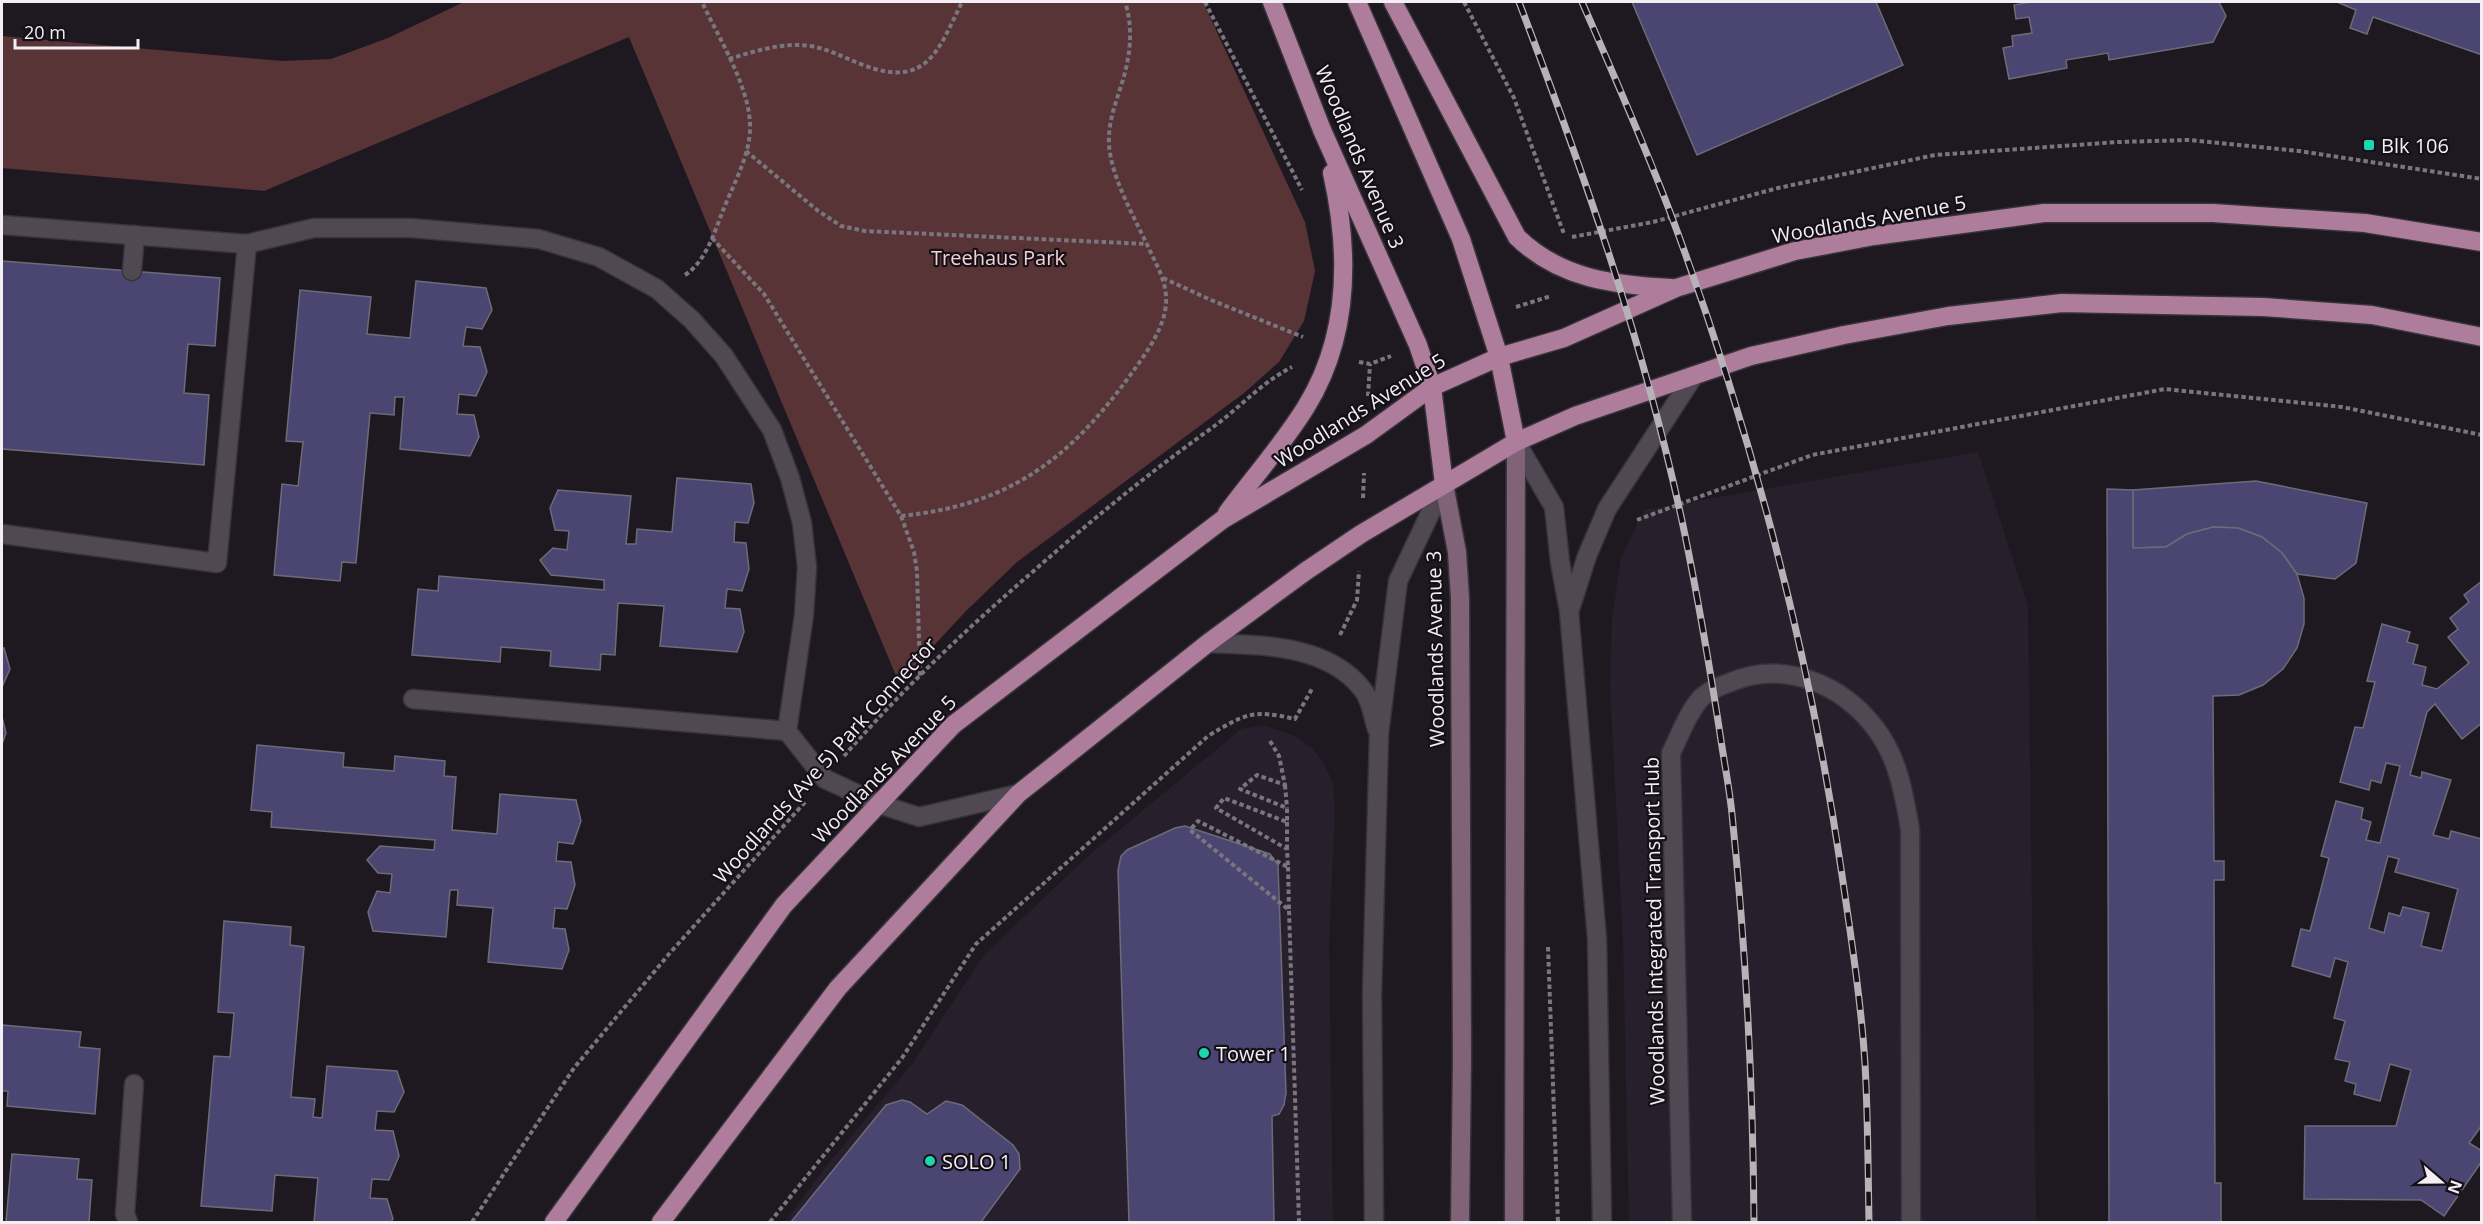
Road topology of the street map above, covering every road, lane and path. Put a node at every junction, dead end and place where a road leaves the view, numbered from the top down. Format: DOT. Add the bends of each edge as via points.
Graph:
graph roads {
  1 [pos="702,2"];
  2 [pos="962,2"];
  3 [pos="1125,2"];
  4 [pos="1205,2"];
  5 [pos="1272,2"];
  6 [pos="1358,2"];
  7 [pos="1393,2"];
  8 [pos="1464,2"];
  9 [pos="729,59"];
  10 [pos="1322,130"];
  11 [pos="746,151"];
  12 [pos="2481,179"];
  13 [pos="1307,199"];
  14 [pos="2,225"];
  15 [pos="135,235"];
  16 [pos="712,238"];
  17 [pos="2481,242"];
  18 [pos="247,244"];
  19 [pos="1147,244"];
  20 [pos="132,272"];
  21 [pos="1162,278"];
  22 [pos="1676,288"];
  23 [pos="657,289"];
  24 [pos="2481,337"];
  25 [pos="1331,348"];
  26 [pos="1499,357"];
  27 [pos="1370,364"];
  28 [pos="1693,377"];
  29 [pos="1432,387"];
  30 [pos="1366,435"];
  31 [pos="2481,435"];
  32 [pos="1516,442"];
  33 [pos="1444,484"];
  34 [pos="1607,509"];
  35 [pos="901,516"];
  36 [pos="1222,520"];
  37 [pos="2,534"];
  38 [pos="1361,534"];
  39 [pos="1357,600"];
  40 [pos="1569,610"];
  41 [pos="1208,643"];
  42 [pos="920,676"];
  43 [pos="413,699"];
  44 [pos="1295,719"];
  45 [pos="787,731"];
  46 [pos="1379,734"];
  47 [pos="1270,741"];
  48 [pos="825,779"];
  49 [pos="1285,785"];
  50 [pos="1018,794"];
  51 [pos="879,804"];
  52 [pos="1287,808"];
  53 [pos="1287,822"];
  54 [pos="1287,849"];
  55 [pos="1288,867"];
  56 [pos="1289,910"];
  57 [pos="1548,939"];
  58 [pos="134,1084"];
  59 [pos="128,1222"];
  60 [pos="472,1222"];
  61 [pos="554,1222"];
  62 [pos="661,1222"];
  63 [pos="770,1222"];
  64 [pos="1299,1222"];
  65 [pos="1374,1222"];
  66 [pos="1460,1222"];
  67 [pos="1514,1222"];
  68 [pos="1558,1222"];
  69 [pos="1602,1222"];
  70 [pos="1682,1222"];
  71 [pos="1911,1222"];
  1 -- 9 [label="path"];
  2 -- 9 [label="path" via="934,55 926,64 904,72 884,72 809,46 772,48"];
  3 -- 19 [label="path" via="1130,19 1129,51 1109,128 1109,146 1116,173"];
  4 -- 13 [label="path"];
  5 -- 10 [label="main road, Woodlands Avenue 3"];
  6 -- 26 [label="main road" via="1461,239"];
  7 -- 22 [label="main road" via="1517,237 1545,261 1580,274 1627,286"];
  8 -- 12 [label="path" via="1514,98 1566,239 1653,222 1778,188 1935,156 2107,143 2189,140 2299,151"];
  9 -- 11 [label="path" via="750,118"];
  10 -- 25 [label="main road" via="1337,195 1344,271 1340,321"];
  10 -- 29 [label="main road, Woodlands Avenue 3" via="1418,345"];
  11 -- 16 [label="path"];
  11 -- 19 [label="path" via="841,226 865,231"];
  14 -- 15 [label="lane"];
  15 -- 18 [label="lane"];
  15 -- 20 [label="lane"];
  16 -- 23 [label="path" via="688,274"];
  16 -- 35 [label="path" via="764,294"];
  17 -- 22 [label="main road, Woodlands Avenue 5" via="2365,223 2236,214 2044,213 1795,251"];
  18 -- 23 [label="lane" via="314,228 411,228 539,238 599,257"];
  18 -- 37 [label="lane" via="217,564"];
  19 -- 21 [label="path"];
  21 -- 25 [label="path"];
  21 -- 35 [label="path" via="1166,305 1146,354 1094,423 1063,452 987,498"];
  22 -- 26 [label="main road, Woodlands Avenue 5" via="1564,338"];
  23 -- 45 [label="lane" via="724,356 772,430 790,478 802,523 807,567"];
  24 -- 28 [label="main road" via="2361,315 2263,307 2062,303 1948,316 1844,335 1751,356"];
  25 -- 36 [label="main road" via="1306,407"];
  25 -- 42 [label="path, Woodlands (Ave 5) Park Connector" via="1260,386 1171,457 1067,541 952,642"];
  26 -- 29 [label="main road, Woodlands Avenue 5"];
  26 -- 32 [label="main road"];
  27 -- 30 [label="path"];
  28 -- 32 [label="main road" via="1575,416"];
  28 -- 34 [label="lane"];
  29 -- 30 [label="main road, Woodlands Avenue 5"];
  29 -- 33 [label="main road, Woodlands Avenue 3"];
  30 -- 36 [label="main road, Woodlands Avenue 5"];
  30 -- 38 [label="path"];
  31 -- 34 [label="path" via="2342,407 2165,389 1812,455 1631,523"];
  32 -- 33 [label="main road"];
  32 -- 40 [label="lane" via="1554,507"];
  32 -- 67 [label="street"];
  33 -- 38 [label="main road"];
  33 -- 46 [label="lane" via="1398,581"];
  33 -- 66 [label="street, Woodlands Avenue 3" via="1457,552 1460,598"];
  34 -- 40 [label="lane"];
  35 -- 42 [label="path" via="917,571"];
  36 -- 51 [label="main road, Woodlands Avenue 5" via="953,725"];
  38 -- 39 [label="path"];
  38 -- 41 [label="main road"];
  40 -- 69 [label="lane" via="1597,939"];
  41 -- 46 [label="lane" via="1281,646 1326,662 1364,691"];
  41 -- 50 [label="main road"];
  42 -- 48 [label="path, Woodlands (Ave 5) Park Connector"];
  43 -- 45 [label="lane"];
  44 -- 63 [label="path" via="1268,712 1240,717 1208,736 976,944 902,1058"];
  45 -- 48 [label="lane"];
  46 -- 65 [label="lane" via="1371,994"];
  47 -- 49 [label="path" via="1280,756"];
  48 -- 51 [label="lane"];
  48 -- 60 [label="path, Woodlands (Ave 5) Park Connector" via="669,954 574,1068"];
  49 -- 52 [label="path"];
  49 -- 52 [label="path" via="1257,775 1240,789"];
  50 -- 51 [label="lane" via="919,817"];
  50 -- 62 [label="main road" via="838,988"];
  51 -- 61 [label="main road, Woodlands Avenue 5" via="784,905"];
  52 -- 53 [label="path"];
  53 -- 54 [label="path"];
  53 -- 54 [label="path" via="1224,798 1216,808"];
  54 -- 55 [label="path"];
  55 -- 56 [label="path"];
  55 -- 56 [label="path" via="1198,820 1190,830"];
  56 -- 64 [label="path"];
  57 -- 68 [label="path"];
  58 -- 59 [label="lane" via="125,1214"];
  70 -- 71 [label="lane, Woodlands Integrated Transport Hub" via="1671,753 1703,696 1745,676 1767,672 1821,683 1851,702 1877,730 1896,764 1910,829"];
}
